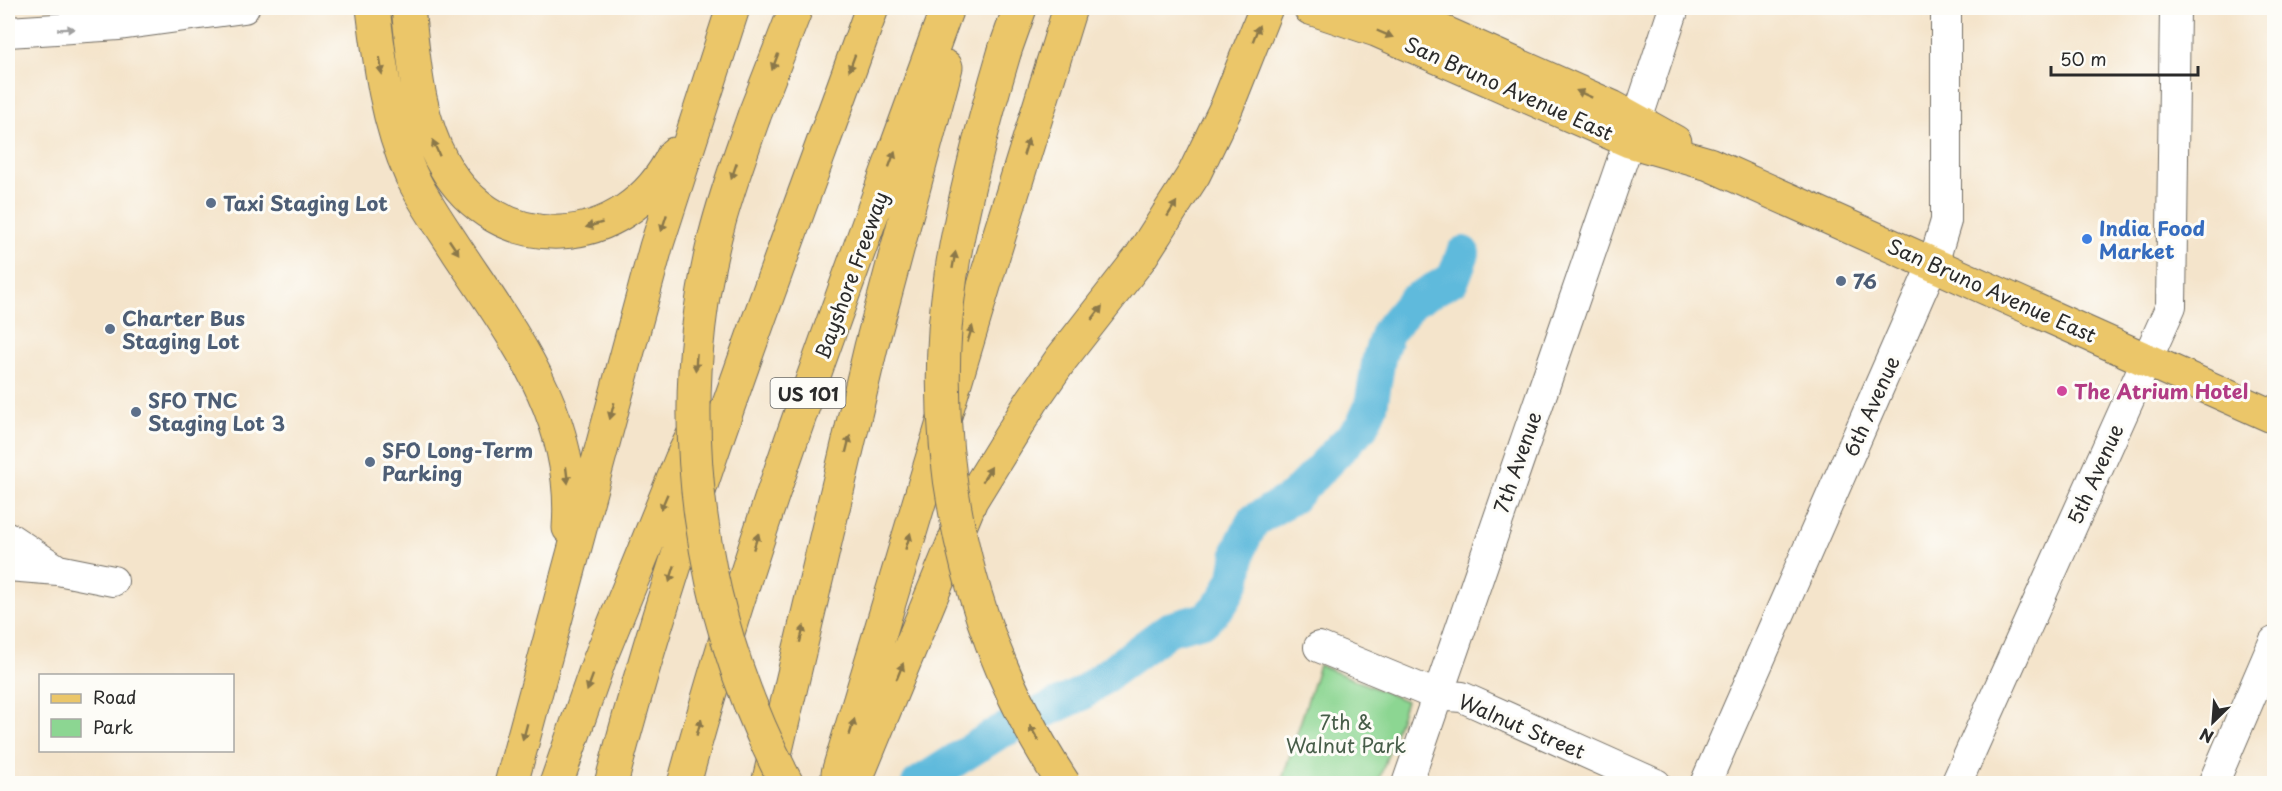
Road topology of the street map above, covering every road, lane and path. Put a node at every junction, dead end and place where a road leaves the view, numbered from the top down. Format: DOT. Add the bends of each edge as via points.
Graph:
graph roads {
  1 [pos="244,8"];
  2 [pos="373,8"];
  3 [pos="408,8"];
  4 [pos="733,8"];
  5 [pos="796,8"];
  6 [pos="872,8"];
  7 [pos="947,8"];
  8 [pos="963,8"];
  9 [pos="1020,8"];
  10 [pos="1070,8"];
  11 [pos="1266,8"];
  12 [pos="1310,8"];
  13 [pos="1389,8"];
  14 [pos="1674,8"];
  15 [pos="1946,8"];
  16 [pos="2175,8"];
  17 [pos="8,32"];
  18 [pos="1633,130"];
  19 [pos="788,241"];
  20 [pos="1933,264"];
  21 [pos="2147,360"];
  22 [pos="2274,417"];
  23 [pos="8,537"];
  24 [pos="8,566"];
  25 [pos="58,570"];
  26 [pos="8,587"];
  27 [pos="2274,642"];
  28 [pos="1319,647"];
  29 [pos="539,680"];
  30 [pos="1436,695"];
  31 [pos="511,783"];
  32 [pos="556,783"];
  33 [pos="611,783"];
  34 [pos="684,783"];
  35 [pos="768,783"];
  36 [pos="787,783"];
  37 [pos="835,783"];
  38 [pos="854,783"];
  39 [pos="1064,783"];
  40 [pos="1407,783"];
  41 [pos="1656,783"];
  42 [pos="1705,783"];
  43 [pos="1956,783"];
  44 [pos="2213,783"];
  17 -- 1 [label="street, one-way" via="118,25"];
  2 -- 29 [label="main road, one-way" via="390,117 411,174 518,342 546,394 560,434 569,490 569,532"];
  4 -- 3 [label="main road, one-way" via="674,155 652,189 632,208 608,221 559,232 529,230 501,219 474,202 451,177 427,126"];
  4 -- 29 [label="main road, one-way" via="656,247"];
  5 -- 36 [label="main road, one-way, bridge" via="725,198 706,280 696,362 695,447 704,537 719,612 744,691"];
  6 -- 19 [label="main road, one-way"];
  34 -- 7 [label="main road, Bayshore Freeway / US 101, one-way" via="768,504"];
  35 -- 8 [label="main road, one-way" via="872,347"];
  39 -- 9 [label="main road, one-way, bridge" via="1019,708 977,599 949,473 944,408 945,344 961,218 980,136"];
  37 -- 10 [label="main road, one-way"];
  38 -- 11 [label="main road, one-way" via="971,500 1032,401 1140,258 1194,174 1227,106"];
  12 -- 18 [label="main road, San Bruno Avenue East, one-way"];
  18 -- 13 [label="main road, San Bruno Avenue East, one-way"];
  14 -- 18 [label="street, 7th Avenue"];
  15 -- 20 [label="street, 6th Avenue" via="1946,222"];
  16 -- 21 [label="street, 5th Avenue" via="2171,306"];
  18 -- 20 [label="main road, San Bruno Avenue East"];
  18 -- 30 [label="street, 7th Avenue"];
  19 -- 32 [label="main road, one-way" via="681,460 598,661"];
  19 -- 33 [label="main road, one-way" via="675,565"];
  20 -- 21 [label="main road, San Bruno Avenue East"];
  20 -- 42 [label="street, 6th Avenue"];
  21 -- 22 [label="main road, San Bruno Avenue East"];
  21 -- 43 [label="street, 5th Avenue"];
  23 -- 25 [label="street"];
  24 -- 25 [label="street"];
  25 -- 26 [label="street" via="113,580"];
  27 -- 44 [label="street"];
  28 -- 30 [label="street, Walnut Street"];
  29 -- 31 [label="main road, one-way"];
  30 -- 40 [label="street, 7th Avenue"];
  30 -- 41 [label="street, Walnut Street" via="1462,697"];
}
